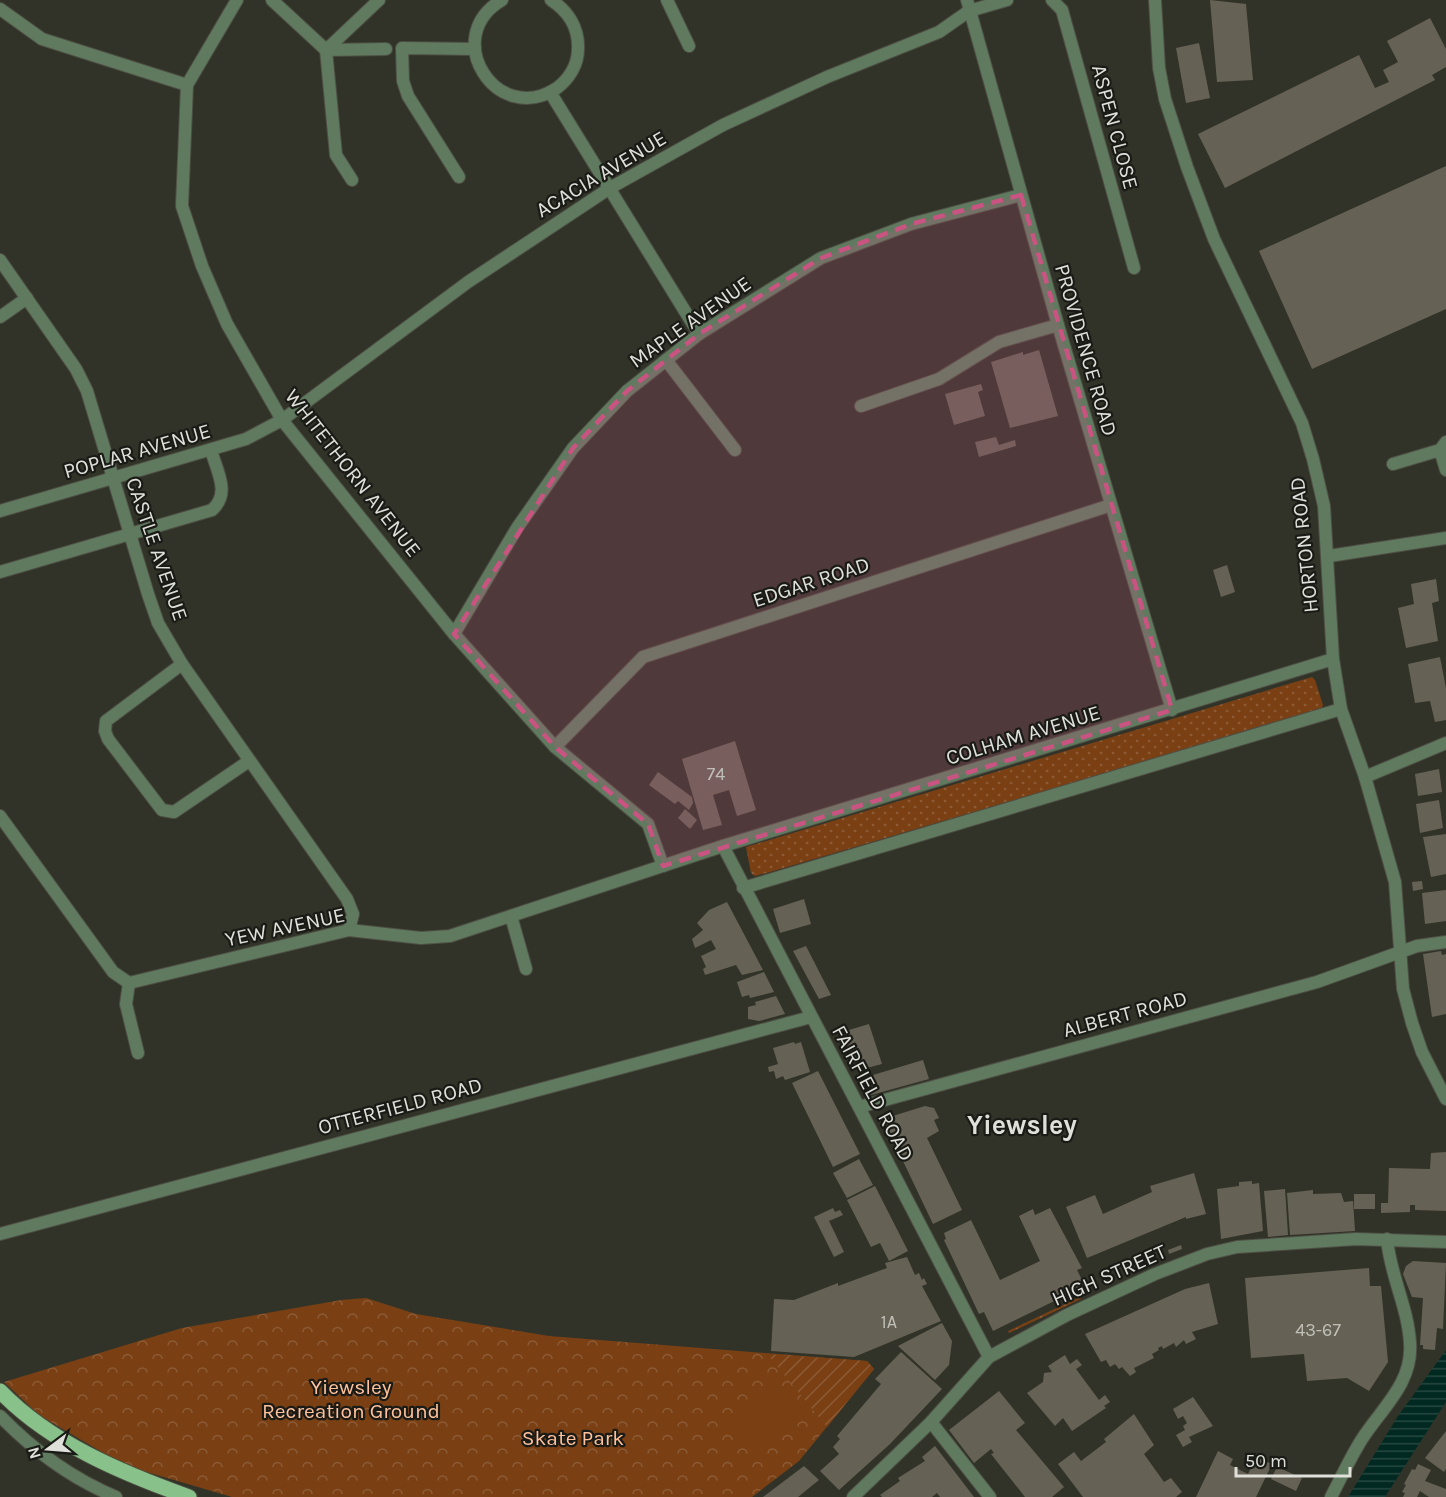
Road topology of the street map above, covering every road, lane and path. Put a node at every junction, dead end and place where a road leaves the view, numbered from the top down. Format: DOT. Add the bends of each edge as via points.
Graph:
graph roads {
  1 [pos="237,0"];
  2 [pos="272,0"];
  3 [pos="379,0"];
  4 [pos="502,0"];
  5 [pos="550,0"];
  6 [pos="667,0"];
  7 [pos="1007,0"];
  8 [pos="1052,0"];
  9 [pos="1155,0"];
  10 [pos="968,5"];
  11 [pos="0,9"];
  12 [pos="689,46"];
  13 [pos="386,49"];
  14 [pos="475,49"];
  15 [pos="326,50"];
  16 [pos="188,85"];
  17 [pos="550,92"];
  18 [pos="459,177"];
  19 [pos="352,180"];
  20 [pos="610,188"];
  21 [pos="1021,195"];
  22 [pos="0,260"];
  23 [pos="1134,268"];
  24 [pos="27,298"];
  25 [pos="0,317"];
  26 [pos="1058,325"];
  27 [pos="699,334"];
  28 [pos="666,360"];
  29 [pos="861,406"];
  30 [pos="282,420"];
  31 [pos="1443,446"];
  32 [pos="211,450"];
  33 [pos="735,450"];
  34 [pos="1393,464"];
  35 [pos="1446,470"];
  36 [pos="113,478"];
  37 [pos="1111,505"];
  38 [pos="0,511"];
  39 [pos="130,534"];
  40 [pos="1446,538"];
  41 [pos="1329,556"];
  42 [pos="0,572"];
  43 [pos="454,634"];
  44 [pos="1333,659"];
  45 [pos="182,664"];
  46 [pos="1341,709"];
  47 [pos="1172,710"];
  48 [pos="1446,744"];
  49 [pos="555,747"];
  50 [pos="249,761"];
  51 [pos="1365,777"];
  52 [pos="0,816"];
  53 [pos="723,846"];
  54 [pos="663,866"];
  55 [pos="743,888"];
  56 [pos="511,916"];
  57 [pos="349,930"];
  58 [pos="1446,942"];
  59 [pos="1400,951"];
  60 [pos="526,969"];
  61 [pos="129,983"];
  62 [pos="811,1017"];
  63 [pos="138,1053"];
  64 [pos="1446,1099"];
  65 [pos="859,1107"];
  66 [pos="0,1234"];
  67 [pos="1387,1239"];
  68 [pos="1446,1242"];
  69 [pos="990,1357"];
  70 [pos="0,1391"];
  71 [pos="0,1416"];
  72 [pos="931,1422"];
  73 [pos="116,1497"];
  74 [pos="189,1497"];
  75 [pos="853,1497"];
  76 [pos="990,1497"];
  77 [pos="1331,1497"];
  1 -- 16 [label="street, WHITETHORN AVENUE"];
  2 -- 15 [label="street"];
  3 -- 15 [label="street"];
  4 -- 14 [label="street" via="480,22"];
  5 -- 17 [label="street" via="572,20 578,47 574,68"];
  6 -- 12 [label="street"];
  7 -- 10 [label="street"];
  8 -- 23 [label="street, ASPEN CLOSE" via="1062,10"];
  9 -- 41 [label="street, HORTON ROAD" via="1165,99 1207,222 1302,423 1324,506"];
  10 -- 20 [label="street, ACACIA AVENUE" via="939,32 723,125"];
  10 -- 21 [label="street, PROVIDENCE ROAD"];
  11 -- 16 [label="street" via="42,39"];
  13 -- 15 [label="street"];
  14 -- 17 [label="street" via="483,73 501,91 525,97"];
  14 -- 18 [label="street" via="402,48 403,81 408,96"];
  15 -- 19 [label="street" via="336,155"];
  16 -- 30 [label="street, WHITETHORN AVENUE" via="182,206 227,324"];
  17 -- 20 [label="street"];
  20 -- 27 [label="street"];
  20 -- 30 [label="street, ACACIA AVENUE" via="468,282"];
  21 -- 26 [label="street, PROVIDENCE ROAD"];
  21 -- 27 [label="street, MAPLE AVENUE" via="911,224 821,258"];
  22 -- 24 [label="street, CASTLE AVENUE"];
  24 -- 25 [label="street"];
  24 -- 36 [label="street, CASTLE AVENUE" via="87,391"];
  26 -- 29 [label="street" via="999,342 939,379"];
  26 -- 37 [label="street, PROVIDENCE ROAD"];
  27 -- 28 [label="street, MAPLE AVENUE"];
  28 -- 33 [label="street"];
  28 -- 43 [label="street, MAPLE AVENUE" via="627,391 573,447 517,528"];
  30 -- 32 [label="street, POPLAR AVENUE" via="246,439"];
  30 -- 43 [label="street, WHITETHORN AVENUE"];
  31 -- 34 [label="street"];
  31 -- 35 [label="street"];
  32 -- 36 [label="street, POPLAR AVENUE"];
  32 -- 39 [label="street" via="223,494 221,502 212,510"];
  36 -- 38 [label="street, POPLAR AVENUE"];
  36 -- 39 [label="street, CASTLE AVENUE"];
  37 -- 47 [label="street, PROVIDENCE ROAD"];
  37 -- 49 [label="street, EDGAR ROAD" via="642,657"];
  39 -- 42 [label="street"];
  39 -- 45 [label="street, CASTLE AVENUE" via="158,623"];
  40 -- 41 [label="street"];
  41 -- 44 [label="street, HORTON ROAD"];
  43 -- 49 [label="street, WHITETHORN AVENUE"];
  44 -- 46 [label="street, HORTON ROAD"];
  44 -- 47 [label="street, COLHAM AVENUE"];
  45 -- 50 [label="street, CASTLE AVENUE"];
  45 -- 50 [label="street" via="106,721 108,739 168,813"];
  46 -- 51 [label="street, HORTON ROAD"];
  46 -- 55 [label="street"];
  47 -- 53 [label="street, COLHAM AVENUE"];
  48 -- 51 [label="street"];
  49 -- 54 [label="street, WHITETHORN AVENUE" via="648,824"];
  50 -- 57 [label="street, CASTLE AVENUE" via="348,899 353,914"];
  51 -- 59 [label="street, HORTON ROAD" via="1395,882"];
  52 -- 61 [label="street" via="113,972"];
  53 -- 54 [label="street, YEW AVENUE"];
  53 -- 55 [label="street, FAIRFIELD ROAD"];
  54 -- 56 [label="street, YEW AVENUE"];
  55 -- 62 [label="street, FAIRFIELD ROAD"];
  56 -- 57 [label="street, YEW AVENUE" via="450,936 421,938"];
  56 -- 60 [label="street"];
  57 -- 61 [label="street, YEW AVENUE"];
  58 -- 59 [label="street, ALBERT ROAD"];
  59 -- 64 [label="street, HORTON ROAD" via="1403,989 1412,1023"];
  59 -- 65 [label="street, ALBERT ROAD" via="1317,982"];
  61 -- 63 [label="street" via="126,1004"];
  62 -- 65 [label="street, FAIRFIELD ROAD"];
  62 -- 66 [label="street, OTTERFIELD ROAD"];
  65 -- 69 [label="street, FAIRFIELD ROAD"];
  67 -- 68 [label="street, HIGH STREET"];
  67 -- 69 [label="street, HIGH STREET" via="1221,1250 1145,1278"];
  67 -- 77 [label="street" via="1389,1261 1407,1314 1409,1368 1399,1389 1361,1440"];
  69 -- 72 [label="street, HIGH STREET"];
  70 -- 74 [label="main road" via="27,1416 72,1445"];
  71 -- 73 [label="street" via="42,1456 78,1480"];
  72 -- 75 [label="street, HIGH STREET"];
  72 -- 76 [label="street"];
}
